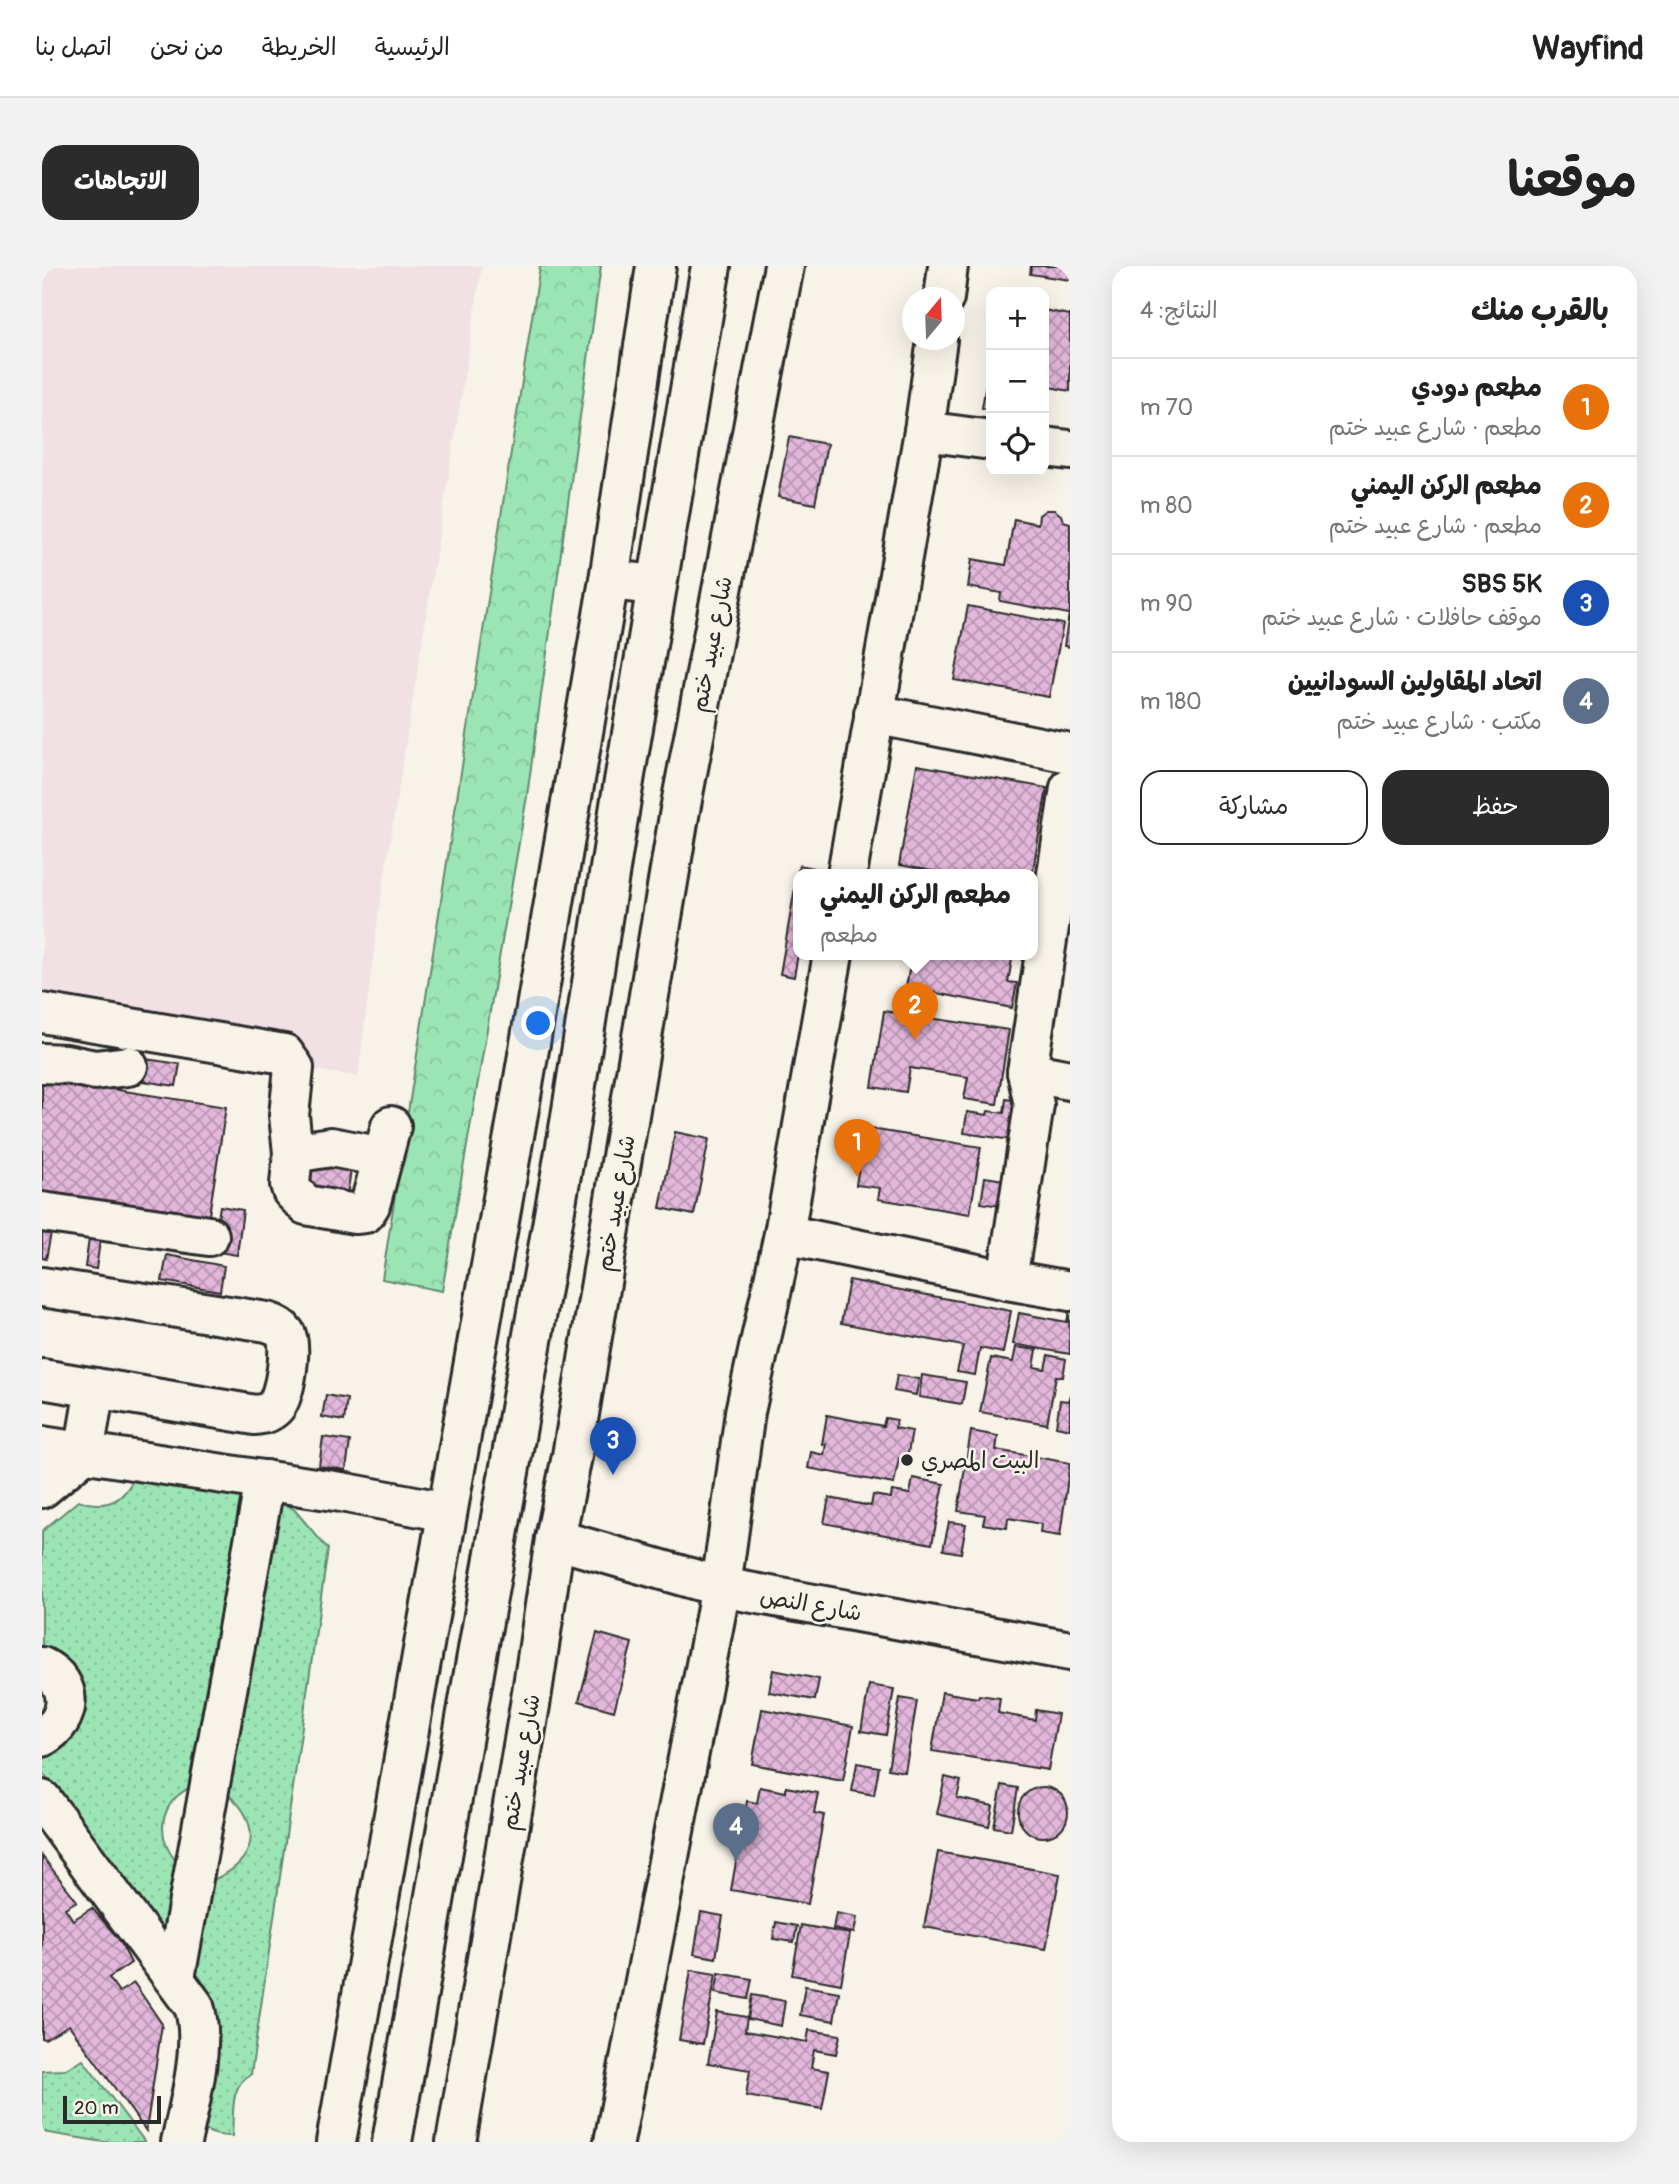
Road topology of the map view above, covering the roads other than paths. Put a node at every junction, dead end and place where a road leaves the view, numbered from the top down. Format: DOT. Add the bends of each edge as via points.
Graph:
graph roads {
  1 [pos="656,266"];
  2 [pos="711,266"];
  3 [pos="784,266"];
  4 [pos="948,266"];
  5 [pos="945,287"];
  6 [pos="936,350"];
  7 [pos="924,430"];
  8 [pos="986,439"];
  9 [pos="1049,448"];
  10 [pos="1070,450"];
  11 [pos="609,580"];
  12 [pos="657,585"];
  13 [pos="874,714"];
  14 [pos="1070,753"];
  15 [pos="1070,788"];
  16 [pos="848,869"];
  17 [pos="832,960"];
  18 [pos="42,1013"];
  19 [pos="42,1063"];
  20 [pos="128,1066"];
  21 [pos="1027,1072"];
  22 [pos="1070,1080"];
  23 [pos="293,1153"];
  24 [pos="42,1212"];
  25 [pos="784,1234"];
  26 [pos="209,1236"];
  27 [pos="1007,1280"];
  28 [pos="42,1287"];
  29 [pos="1070,1291"];
  30 [pos="42,1379"];
  31 [pos="95,1388"];
  32 [pos="42,1446"];
  33 [pos="84,1453"];
  34 [pos="265,1480"];
  35 [pos="42,1488"];
  36 [pos="447,1512"];
  37 [pos="555,1539"];
  38 [pos="721,1587"];
  39 [pos="1070,1651"];
  40 [pos="42,1667"];
  41 [pos="42,1737"];
  42 [pos="42,1800"];
  43 [pos="175,1978"];
  44 [pos="181,2142"];
  45 [pos="336,2142"];
  46 [pos="392,2142"];
  47 [pos="456,2142"];
  48 [pos="614,2142"];
  1 -- 11 [label="street"];
  2 -- 12 [label="street"];
  3 -- 37 [label="street, شارع عبيد ختم" via="680,810"];
  4 -- 5 [label="street"];
  6 -- 7 [label="street"];
  7 -- 8 [label="street"];
  7 -- 13 [label="street"];
  9 -- 10 [label="street"];
  11 -- 12 [label="street"];
  11 -- 36 [label="street"];
  12 -- 46 [label="street" via="570,1123"];
  13 -- 14 [label="street"];
  13 -- 16 [label="street"];
  15 -- 21 [label="street"];
  17 -- 25 [label="street"];
  18 -- 23 [label="street" via="284,1054 294,1068 289,1115"];
  19 -- 20 [label="street" via="95,1070"];
  21 -- 22 [label="street"];
  21 -- 27 [label="street" via="1034,1105"];
  23 -- 23 [label="street" via="290,1185 296,1196 306,1205 360,1214 370,1205 387,1142"];
  24 -- 26 [label="street"];
  25 -- 27 [label="street"];
  25 -- 38 [label="street" via="745,1412"];
  27 -- 29 [label="street"];
  28 -- 31 [label="street" via="267,1322 277,1325 289,1341 280,1401 265,1413"];
  30 -- 31 [label="street"];
  31 -- 33 [label="street"];
  32 -- 33 [label="street"];
  33 -- 34 [label="street"];
  33 -- 35 [label="street"];
  34 -- 36 [label="street"];
  34 -- 43 [label="street"];
  36 -- 45 [label="street"];
  37 -- 38 [label="street, شارع النص"];
  37 -- 47 [label="street, شارع عبيد ختم"];
  38 -- 39 [label="street, شارع النص"];
  38 -- 48 [label="street"];
  40 -- 41 [label="street" via="60,1681 66,1706 62,1720"];
  42 -- 43 [label="street"];
  43 -- 44 [label="street" via="194,2006 200,2033"];
}
